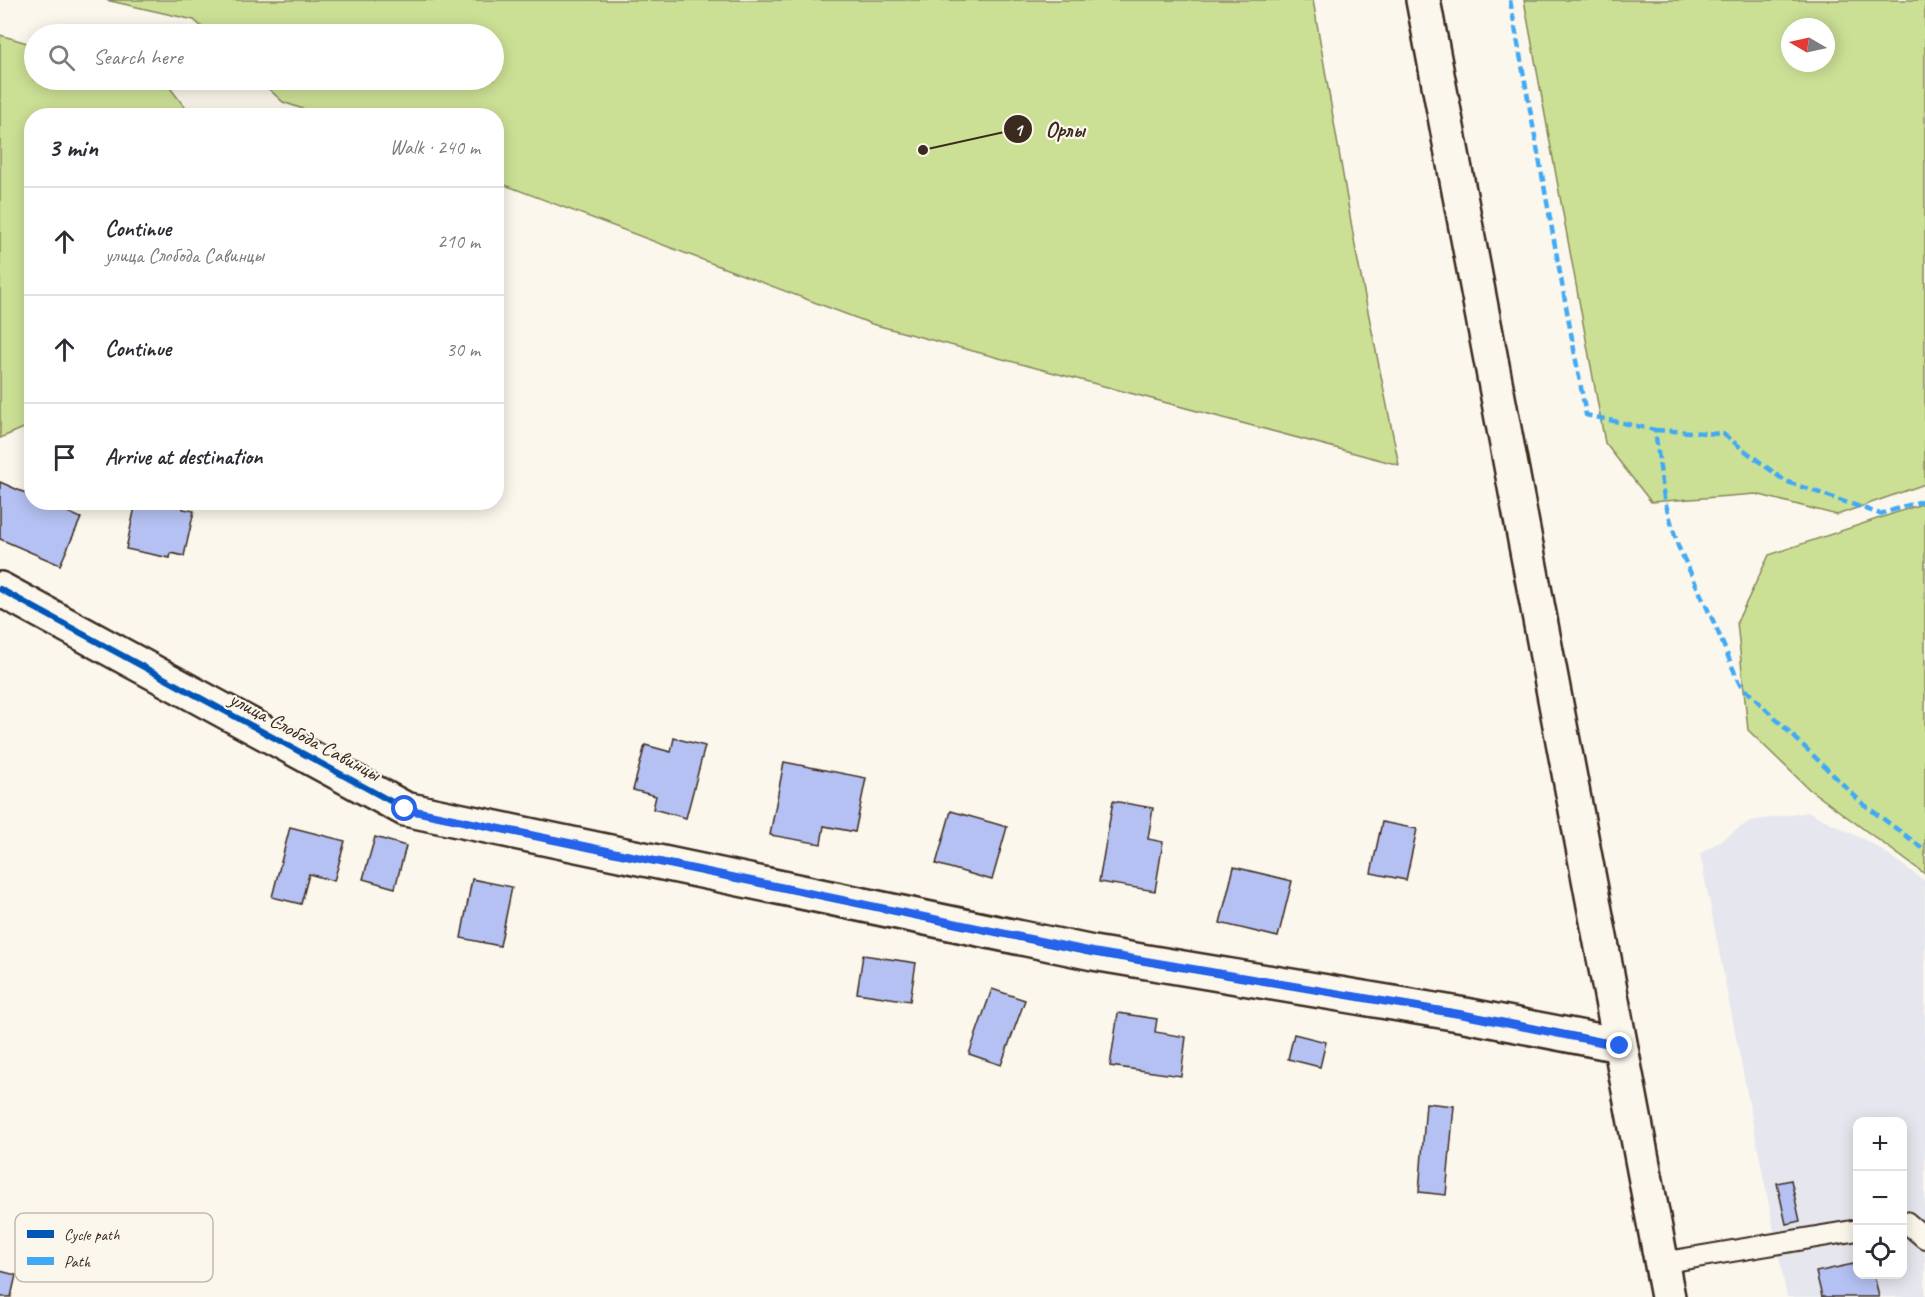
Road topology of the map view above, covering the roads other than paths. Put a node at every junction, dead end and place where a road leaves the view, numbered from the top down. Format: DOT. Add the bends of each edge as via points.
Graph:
graph roads {
  1 [pos="1423,0"];
  2 [pos="0,589"];
  3 [pos="1620,1046"];
  4 [pos="1911,1221"];
  5 [pos="1853,1231"];
  6 [pos="1925,1238"];
  7 [pos="1661,1263"];
  8 [pos="1668,1297"];
  1 -- 3 [label="street"];
  2 -- 3 [label="street, улица Слобода Савинцы" via="405,809 1093,952 1465,1015"];
  3 -- 7 [label="street"];
  4 -- 6 [label="lane"];
  5 -- 7 [label="lane"];
  7 -- 8 [label="street"];
}
